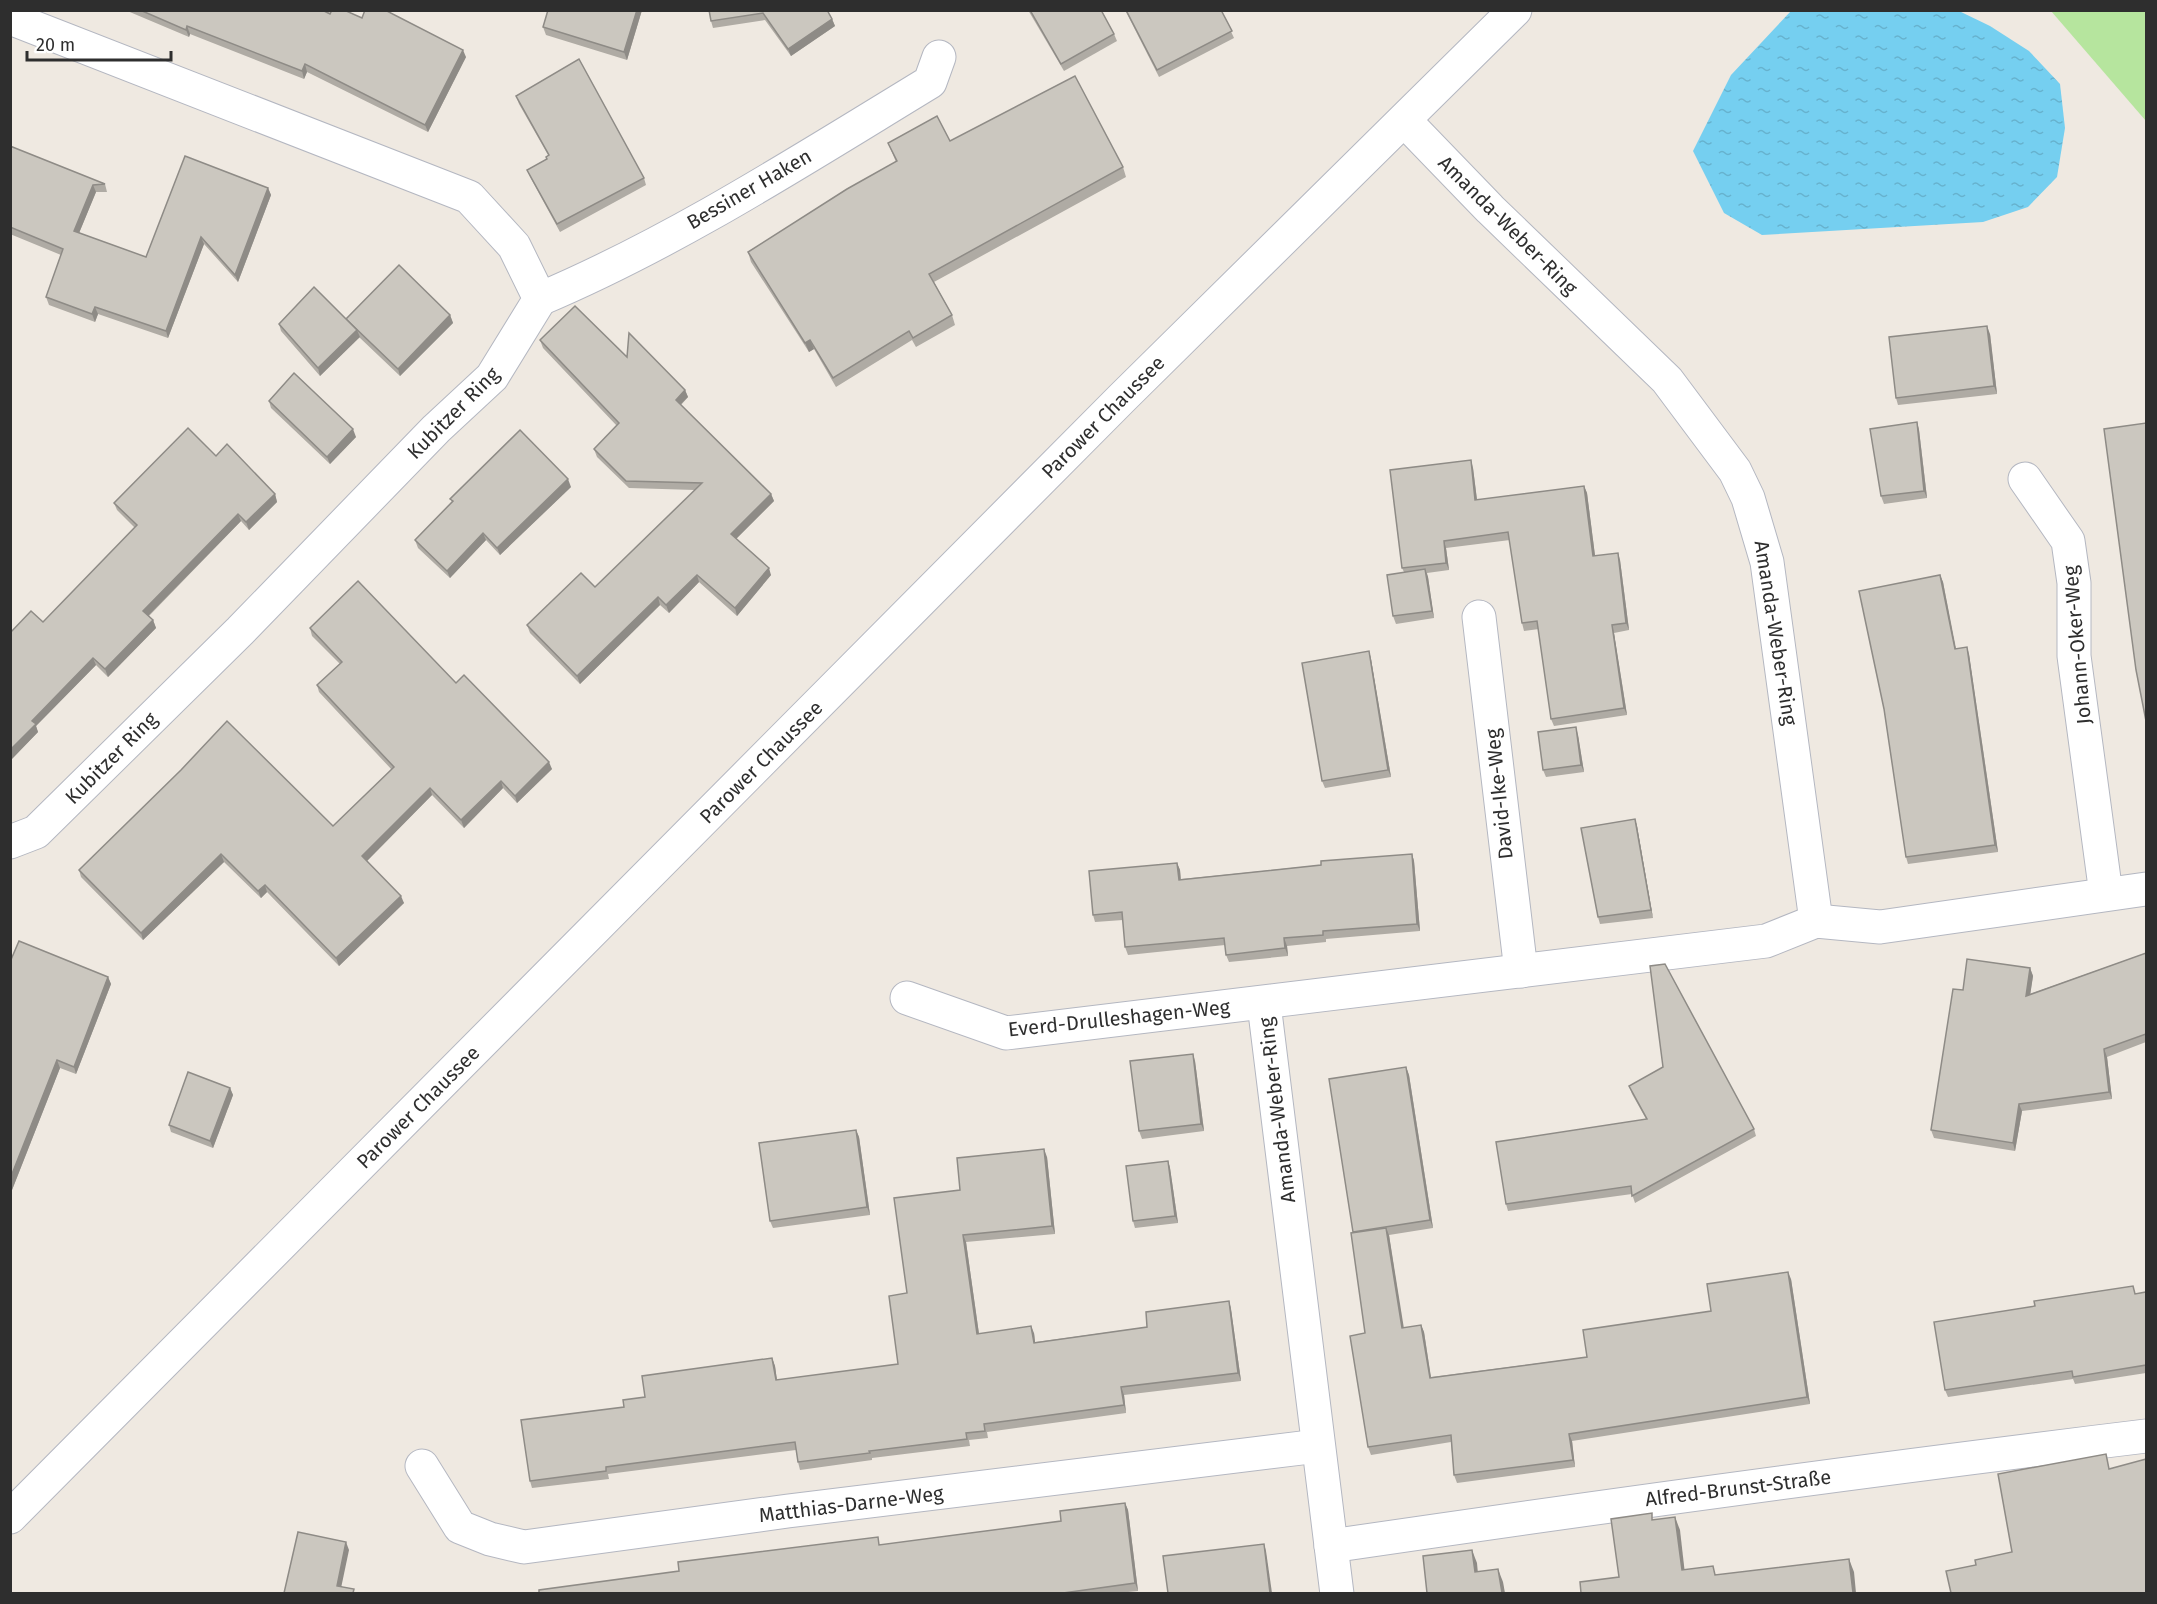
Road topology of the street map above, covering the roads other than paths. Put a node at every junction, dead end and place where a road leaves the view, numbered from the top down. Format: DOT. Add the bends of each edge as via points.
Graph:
graph roads {
  1 [pos="1515,10"];
  2 [pos="10,18"];
  3 [pos="939,57"];
  4 [pos="1405,121"];
  5 [pos="540,299"];
  6 [pos="2025,479"];
  7 [pos="1479,617"];
  8 [pos="10,842"];
  9 [pos="2146,889"];
  10 [pos="2106,894"];
  11 [pos="1816,921"];
  12 [pos="1521,970"];
  13 [pos="908,998"];
  14 [pos="1264,1004"];
  15 [pos="2146,1436"];
  16 [pos="1318,1446"];
  17 [pos="422,1466"];
  18 [pos="10,1517"];
  19 [pos="1331,1546"];
  20 [pos="1337,1593"];
  1 -- 4 [label="street, Parower Chaussee"];
  2 -- 5 [label="street" via="469,197 513,246"];
  3 -- 5 [label="street, Bessiner Haken" via="930,82 790,168 598,275"];
  4 -- 11 [label="street, Amanda-Weber-Ring" via="1667,380 1735,471 1748,498 1767,562"];
  4 -- 18 [label="street, Parower Chaussee" via="1130,390"];
  5 -- 8 [label="street, Kubitzer Ring" via="492,377 36,832"];
  6 -- 10 [label="street, Johann-Oker-Weg" via="2068,541 2074,584 2074,656"];
  7 -- 12 [label="street, David-Ike-Weg"];
  9 -- 10 [label="street, Amanda-Weber-Ring"];
  10 -- 11 [label="street, Amanda-Weber-Ring" via="1880,927"];
  11 -- 12 [label="street, Amanda-Weber-Ring" via="1766,941"];
  12 -- 14 [label="street, Amanda-Weber-Ring"];
  13 -- 14 [label="street, Everd-Drulleshagen-Weg" via="1006,1033"];
  14 -- 16 [label="street, Amanda-Weber-Ring"];
  15 -- 19 [label="street, Alfred-Brunst-Straße" via="1621,1503"];
  16 -- 17 [label="street, Matthias-Darne-Weg" via="524,1547 460,1527"];
  16 -- 19 [label="street, Amanda-Weber-Ring"];
  19 -- 20 [label="street, Amanda-Weber-Ring"];
}
